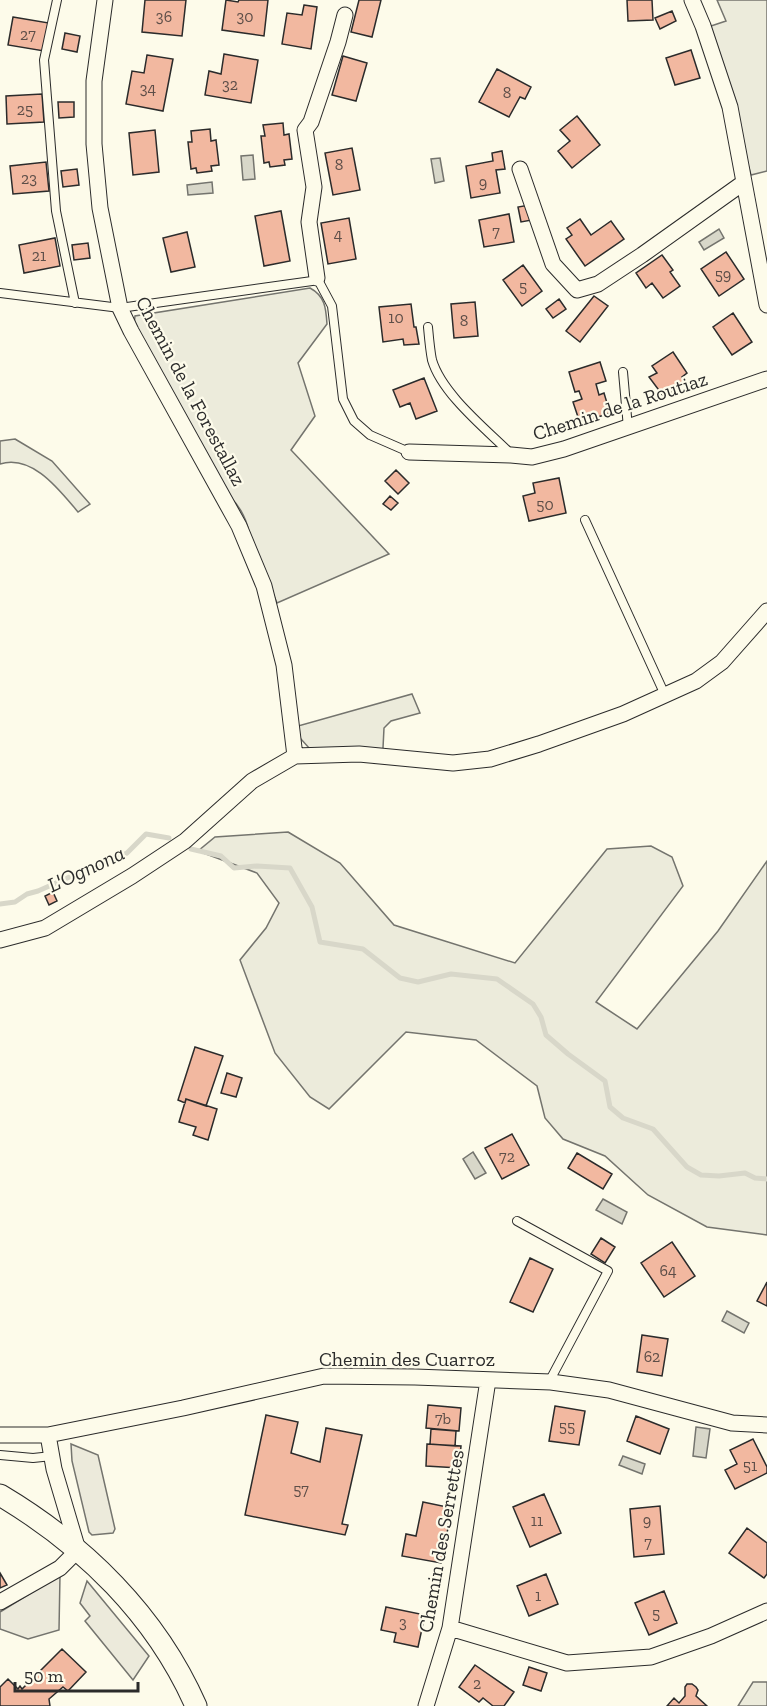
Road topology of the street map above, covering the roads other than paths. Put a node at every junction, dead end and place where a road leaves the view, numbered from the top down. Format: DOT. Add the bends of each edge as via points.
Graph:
graph roads {
  1 [pos="57,0"];
  2 [pos="105,0"];
  3 [pos="692,0"];
  4 [pos="345,15"];
  5 [pos="520,169"];
  6 [pos="743,183"];
  7 [pos="317,278"];
  8 [pos="0,293"];
  9 [pos="75,303"];
  10 [pos="767,305"];
  11 [pos="120,308"];
  12 [pos="428,327"];
  13 [pos="622,372"];
  14 [pos="767,379"];
  15 [pos="628,428"];
  16 [pos="409,452"];
  17 [pos="512,454"];
  18 [pos="585,520"];
  19 [pos="767,611"];
  20 [pos="665,695"];
  21 [pos="295,756"];
  22 [pos="0,940"];
  23 [pos="517,1221"];
  24 [pos="488,1380"];
  25 [pos="549,1382"];
  26 [pos="767,1425"];
  27 [pos="0,1435"];
  28 [pos="48,1435"];
  29 [pos="0,1455"];
  30 [pos="52,1456"];
  31 [pos="0,1495"];
  32 [pos="78,1550"];
  33 [pos="0,1602"];
  34 [pos="767,1611"];
  35 [pos="450,1628"];
  36 [pos="196,1706"];
  37 [pos="426,1706"];
  1 -- 9 [label="lane" via="44,60 56,211"];
  2 -- 11 [label="street, Chemin de la Forestallaz" via="93,81 94,144 100,208"];
  3 -- 6 [label="street" via="730,107"];
  4 -- 7 [label="street, Chemin de la Routiaz" via="311,122 305,130 314,188 309,222"];
  5 -- 6 [label="street" via="553,264 577,290 598,284"];
  6 -- 10 [label="street"];
  7 -- 11 [label="lane"];
  7 -- 16 [label="lane, Chemin de la Routiaz" via="332,306 343,399 354,421 370,435"];
  8 -- 9 [label="lane"];
  9 -- 11 [label="lane"];
  11 -- 21 [label="street, Chemin de la Forestallaz" via="239,526 264,586 284,664"];
  12 -- 17 [label="lane" via="433,361 441,377 456,398"];
  13 -- 15 [label="lane"];
  14 -- 15 [label="street, Chemin de la Routiaz"];
  15 -- 17 [label="street, Chemin de la Routiaz" via="532,458"];
  16 -- 17 [label="street, Chemin de la Routiaz"];
  18 -- 20 [label="lane"];
  19 -- 20 [label="street" via="722,662 696,681"];
  20 -- 21 [label="street" via="623,714 490,759 453,763 359,754"];
  21 -- 22 [label="street" via="252,781 185,842 132,876 45,928"];
  23 -- 25 [label="lane" via="608,1271"];
  24 -- 25 [label="street, Chemin des Cuarroz"];
  24 -- 28 [label="street, Chemin des Cuarroz" via="324,1376"];
  24 -- 35 [label="street, Chemin des Serrettes"];
  25 -- 26 [label="street, Chemin des Cuarroz" via="609,1390 732,1423"];
  27 -- 28 [label="street, Chemin des Cuarroz"];
  28 -- 30 [label="street"];
  29 -- 30 [label="lane"];
  30 -- 32 [label="street"];
  31 -- 32 [label="street"];
  32 -- 33 [label="street" via="60,1568"];
  32 -- 36 [label="street" via="137,1609 174,1663"];
  34 -- 35 [label="street" via="651,1657 567,1663"];
  35 -- 37 [label="street, Chemin des Serrettes"];
}
